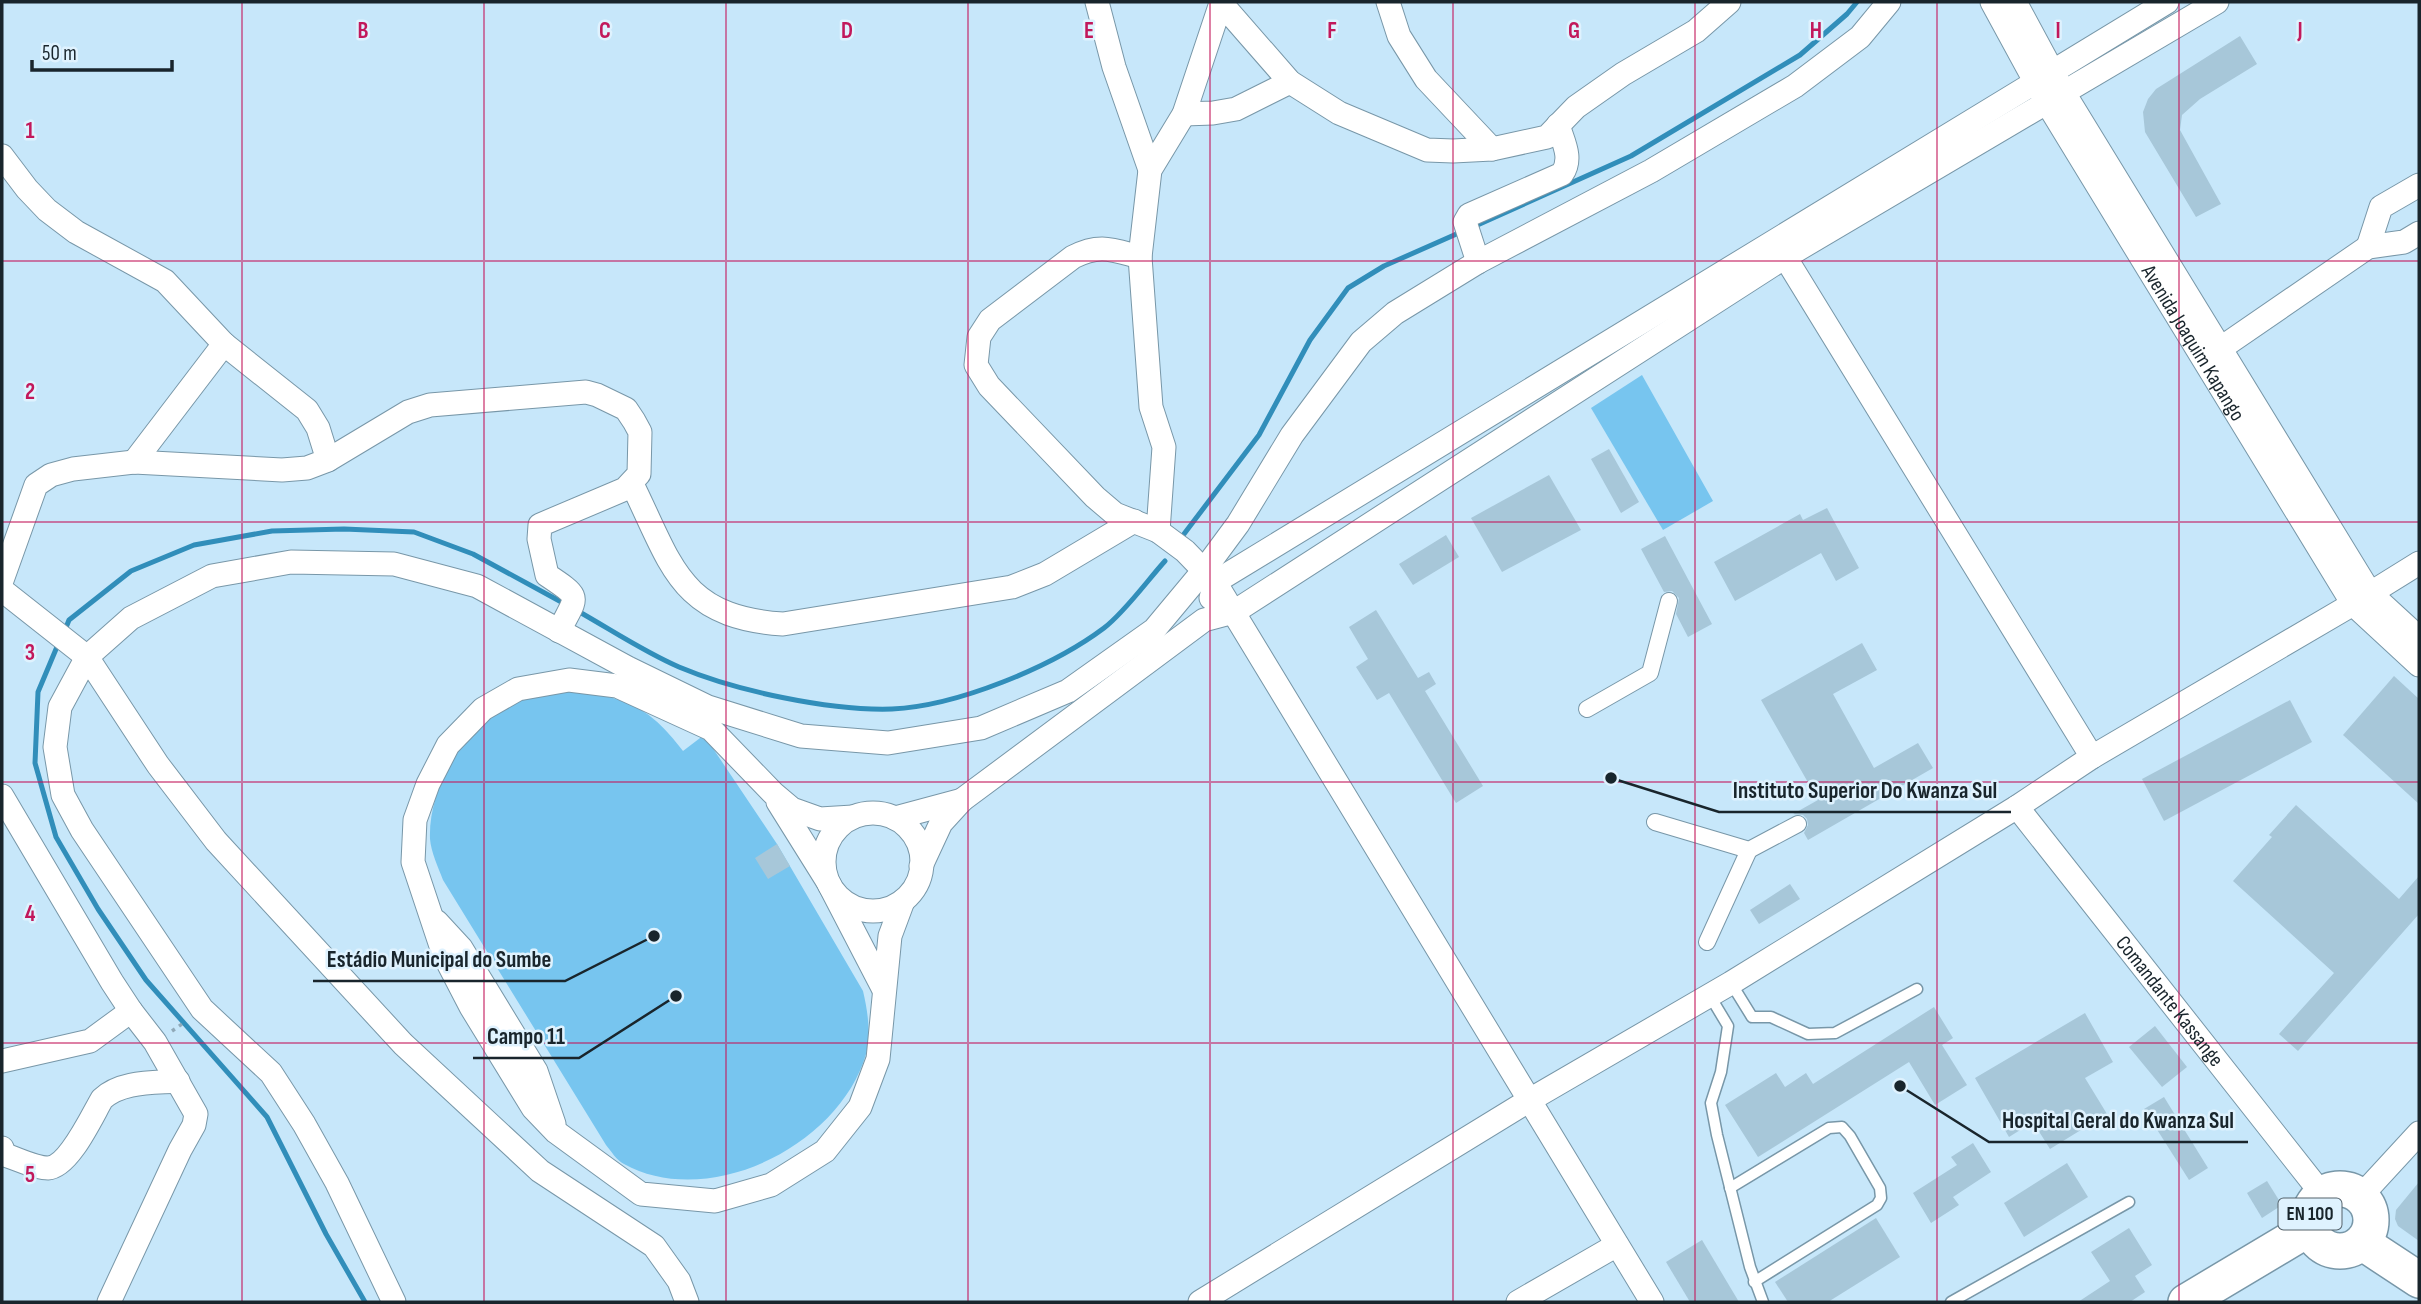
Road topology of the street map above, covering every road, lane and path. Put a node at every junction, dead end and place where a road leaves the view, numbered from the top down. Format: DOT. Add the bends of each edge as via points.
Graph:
graph roads {
  1 [pos="1097,2"];
  2 [pos="1388,2"];
  3 [pos="1729,2"];
  4 [pos="1889,2"];
  5 [pos="1992,2"];
  6 [pos="2015,2"];
  7 [pos="2167,2"];
  8 [pos="2217,2"];
  9 [pos="1221,3"];
  10 [pos="2045,77"];
  11 [pos="1290,82"];
  12 [pos="2056,98"];
  13 [pos="1184,114"];
  14 [pos="1558,125"];
  15 [pos="1492,149"];
  16 [pos="2,156"];
  17 [pos="1150,170"];
  18 [pos="2419,185"];
  19 [pos="2419,233"];
  20 [pos="2368,247"];
  21 [pos="1140,257"];
  22 [pos="1785,257"];
  23 [pos="1476,259"];
  24 [pos="224,344"];
  25 [pos="2213,354"];
  26 [pos="328,460"];
  27 [pos="134,462"];
  28 [pos="632,484"];
  29 [pos="1134,521"];
  30 [pos="1158,531"];
  31 [pos="2419,563"];
  32 [pos="1210,576"];
  33 [pos="2,580"];
  34 [pos="2,590"];
  35 [pos="2362,599"];
  36 [pos="1669,601"];
  37 [pos="1234,612"];
  38 [pos="566,619"];
  39 [pos="1204,620"];
  40 [pos="2419,638"];
  41 [pos="80,652"];
  42 [pos="2419,665"];
  43 [pos="1587,709"];
  44 [pos="2092,757"];
  45 [pos="773,793"];
  46 [pos="2,796"];
  47 [pos="962,800"];
  48 [pos="2017,807"];
  49 [pos="853,817"];
  50 [pos="895,818"];
  51 [pos="1655,822"];
  52 [pos="1798,824"];
  53 [pos="1749,850"];
  54 [pos="921,866"];
  55 [pos="828,883"];
  56 [pos="903,901"];
  57 [pos="1707,942"];
  58 [pos="1731,983"];
  59 [pos="883,988"];
  60 [pos="1917,989"];
  61 [pos="1710,996"];
  62 [pos="131,1011"];
  63 [pos="193,1016"];
  64 [pos="172,1031"];
  65 [pos="2,1061"];
  66 [pos="178,1080"];
  67 [pos="1528,1101"];
  68 [pos="2419,1133"];
  69 [pos="2,1148"];
  70 [pos="1730,1188"];
  71 [pos="2322,1194"];
  72 [pos="2361,1196"];
  73 [pos="2129,1202"];
  74 [pos="2315,1237"];
  75 [pos="2363,1243"];
  76 [pos="1617,1245"];
  77 [pos="2419,1280"];
  78 [pos="1754,1282"];
  79 [pos="109,1302"];
  80 [pos="394,1302"];
  81 [pos="687,1302"];
  82 [pos="1200,1302"];
  83 [pos="1518,1302"];
  84 [pos="1651,1302"];
  85 [pos="1763,1302"];
  86 [pos="1951,1302"];
  87 [pos="2186,1302"];
  88 [pos="2228,1302"];
  1 -- 17 [label="street"];
  2 -- 15 [label="street" via="1399,36 1426,79"];
  3 -- 14 [label="street" via="1696,31 1623,74"];
  4 -- 23 [label="street" via="1860,37 1795,86 1651,171"];
  5 -- 10 [label="street, Avenida Joaquim Kapango"];
  6 -- 10 [label="street, Avenida Joaquim Kapango"];
  7 -- 10 [label="street"];
  8 -- 12 [label="street"];
  9 -- 11 [label="street"];
  9 -- 13 [label="street"];
  10 -- 12 [label="street, Avenida Joaquim Kapango"];
  10 -- 32 [label="street"];
  11 -- 13 [label="street" via="1236,109"];
  11 -- 15 [label="street" via="1339,113 1427,150"];
  12 -- 22 [label="street"];
  12 -- 25 [label="street, Avenida Joaquim Kapango"];
  13 -- 17 [label="street"];
  14 -- 15 [label="street" via="1547,137"];
  14 -- 23 [label="street" via="1567,167 1562,174 1469,215 1465,222"];
  16 -- 24 [label="street" via="47,210 76,232 165,281"];
  17 -- 21 [label="street"];
  18 -- 20 [label="street" via="2381,208"];
  19 -- 20 [label="street" via="2404,242"];
  20 -- 25 [label="street"];
  21 -- 29 [label="street" via="1104,247 1073,257 990,320 979,337 976,365 989,386 1095,497 1115,514"];
  21 -- 30 [label="street" via="1151,407 1164,447"];
  22 -- 37 [label="street"];
  22 -- 44 [label="street"];
  23 -- 32 [label="street" via="1395,313 1362,342 1292,435"];
  24 -- 26 [label="street" via="307,410"];
  24 -- 27 [label="street"];
  25 -- 35 [label="street, Avenida Joaquim Kapango"];
  26 -- 27 [label="street" via="282,470"];
  26 -- 28 [label="street" via="408,412 430,405 586,392 626,409 635,421 640,432 639,474"];
  27 -- 33 [label="street" via="73,469 36,485"];
  28 -- 29 [label="street" via="677,575 706,604 733,617 783,624 1012,587 1045,574"];
  28 -- 38 [label="street" via="540,524 547,575 573,595"];
  29 -- 30 [label="street"];
  30 -- 32 [label="street"];
  31 -- 35 [label="street"];
  32 -- 37 [label="street"];
  32 -- 38 [label="street" via="1154,630 1068,691 981,728 888,743 801,736 708,707 628,668"];
  32 -- 39 [label="street"];
  34 -- 41 [label="street"];
  35 -- 40 [label="street, Avenida Joaquim Kapango"];
  35 -- 42 [label="street, Avenida Joaquim Kapango"];
  35 -- 44 [label="street"];
  36 -- 43 [label="street" via="1650,673"];
  37 -- 39 [label="street"];
  37 -- 67 [label="street"];
  38 -- 41 [label="street" via="477,586 394,564 291,562 212,576 131,618"];
  39 -- 47 [label="street"];
  41 -- 80 [label="street" via="60,707 55,747 63,794 82,830 202,1009 271,1073 337,1183"];
  41 -- 81 [label="street" via="216,841 318,953 403,1044 540,1171 654,1246 679,1281"];
  44 -- 48 [label="street"];
  45 -- 49 [label="street" via="792,809 820,819"];
  45 -- 55 [label="street"];
  45 -- 59 [label="street" via="711,729 617,686 569,680 518,690 483,709 448,745 415,820 413,862 430,915 461,948 536,1072 556,1132 641,1194 715,1201 771,1185 825,1151 860,1108 878,1059"];
  46 -- 62 [label="street"];
  47 -- 50 [label="street"];
  47 -- 54 [label="street" via="941,823"];
  48 -- 58 [label="street"];
  48 -- 71 [label="street, Comandante Kassange"];
  49 -- 50 [label="street" via="869,813"];
  49 -- 55 [label="street" via="832,834 824,857"];
  50 -- 54 [label="street" via="916,839"];
  51 -- 53 [label="street"];
  52 -- 53 [label="street"];
  53 -- 57 [label="street"];
  54 -- 56 [label="street" via="917,884"];
  55 -- 56 [label="street" via="837,896 859,910 874,912"];
  55 -- 59 [label="street"];
  56 -- 59 [label="street" via="890,936"];
  58 -- 60 [label="lane" via="1752,1017 1770,1017 1808,1034 1835,1033"];
  58 -- 61 [label="street"];
  61 -- 67 [label="street"];
  61 -- 70 [label="lane" via="1728,1026 1711,1103"];
  62 -- 65 [label="street" via="90,1041"];
  62 -- 66 [label="street"];
  63 -- 64 [label="path"];
  66 -- 69 [label="street" via="109,1093 61,1164 48,1168 5,1155"];
  66 -- 79 [label="street" via="196,1114 194,1125"];
  67 -- 76 [label="street"];
  67 -- 82 [label="street"];
  68 -- 72 [label="street"];
  70 -- 78 [label="lane"];
  70 -- 78 [label="lane" via="1829,1128 1842,1127 1880,1188 1877,1205"];
  71 -- 72 [label="main road, EN 100" via="2348,1189"];
  71 -- 74 [label="main road, EN 100" via="2309,1216"];
  72 -- 75 [label="main road, EN 100" via="2371,1210 2372,1227"];
  73 -- 86 [label="lane"];
  74 -- 75 [label="main road, EN 100" via="2335,1252 2350,1251"];
  74 -- 87 [label="main road, EN 100"];
  74 -- 88 [label="main road, EN 100"];
  75 -- 77 [label="main road, EN 100"];
  76 -- 83 [label="street"];
  76 -- 84 [label="street"];
  78 -- 85 [label="lane"];
}
